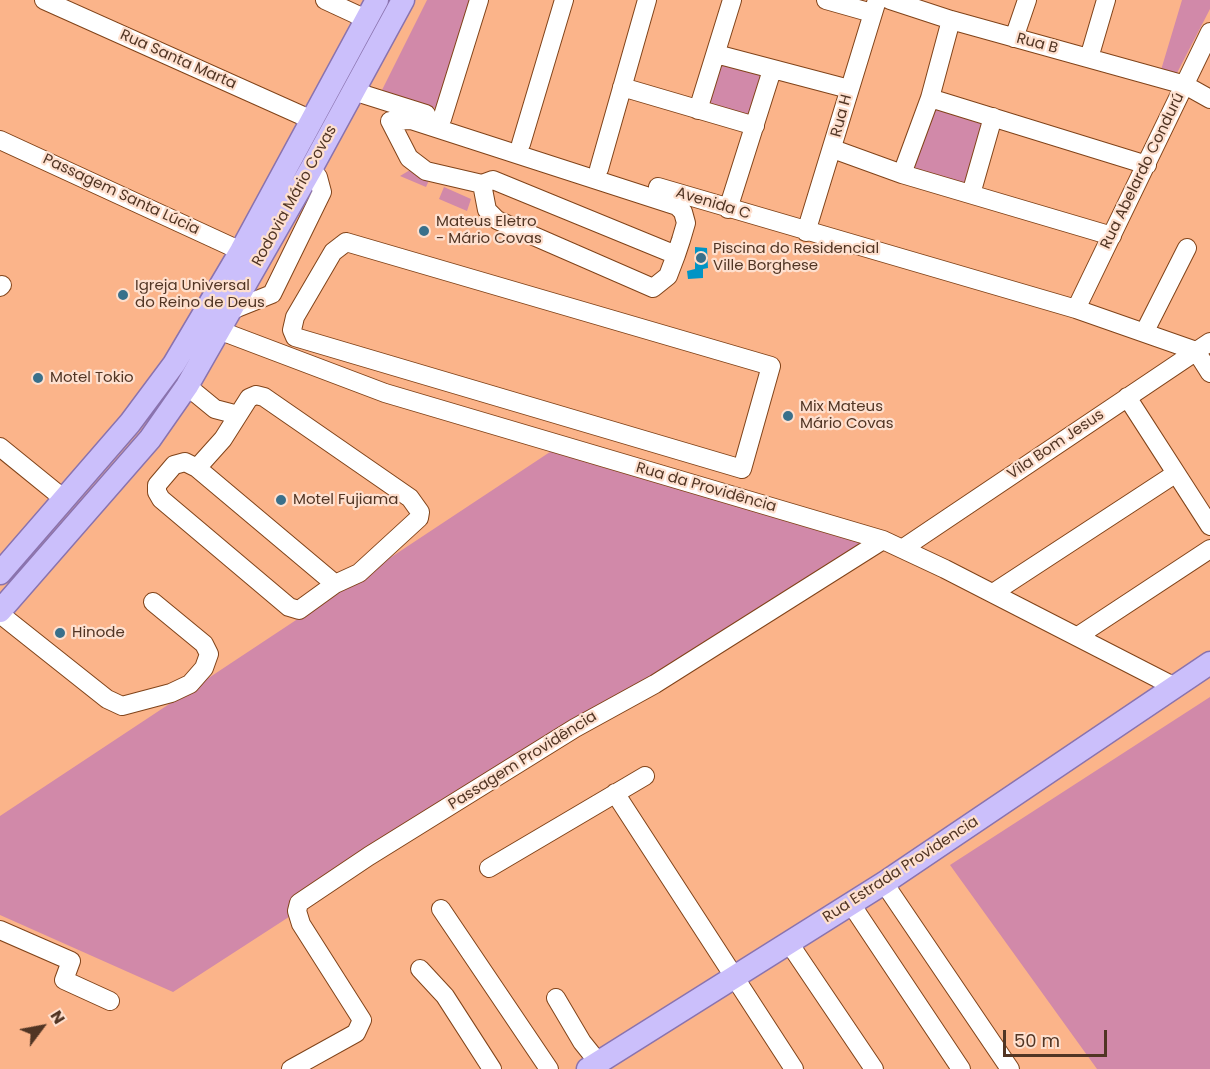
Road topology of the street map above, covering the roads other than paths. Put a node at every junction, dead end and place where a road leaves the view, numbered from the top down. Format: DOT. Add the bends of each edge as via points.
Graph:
graph roads {
  1 [pos="44,0"];
  2 [pos="325,0"];
  3 [pos="403,0"];
  4 [pos="479,0"];
  5 [pos="564,0"];
  6 [pos="647,0"];
  7 [pos="732,0"];
  8 [pos="826,0"];
  9 [pos="890,0"];
  10 [pos="1027,0"];
  11 [pos="1106,0"];
  12 [pos="874,7"];
  13 [pos="372,10"];
  14 [pos="951,20"];
  15 [pos="1210,32"];
  16 [pos="1014,38"];
  17 [pos="716,54"];
  18 [pos="1089,58"];
  19 [pos="772,70"];
  20 [pos="1185,85"];
  21 [pos="622,87"];
  22 [pos="849,89"];
  23 [pos="353,91"];
  24 [pos="930,98"];
  25 [pos="1210,99"];
  26 [pos="698,110"];
  27 [pos="993,117"];
  28 [pos="442,119"];
  29 [pos="312,120"];
  30 [pos="754,126"];
  31 [pos="0,140"];
  32 [pos="521,144"];
  33 [pos="833,149"];
  34 [pos="1147,165"];
  35 [pos="311,169"];
  36 [pos="599,169"];
  37 [pos="902,174"];
  38 [pos="482,184"];
  39 [pos="970,194"];
  40 [pos="280,202"];
  41 [pos="728,209"];
  42 [pos="806,232"];
  43 [pos="1112,236"];
  44 [pos="1187,248"];
  45 [pos="241,251"];
  46 [pos="676,255"];
  47 [pos="279,281"];
  48 [pos="233,293"];
  49 [pos="308,294"];
  50 [pos="1076,309"];
  51 [pos="221,331"];
  52 [pos="1145,331"];
  53 [pos="1203,347"];
  54 [pos="1210,373"];
  55 [pos="187,386"];
  56 [pos="1127,397"];
  57 [pos="238,415"];
  58 [pos="0,447"];
  59 [pos="197,468"];
  60 [pos="1175,474"];
  61 [pos="64,499"];
  62 [pos="1210,526"];
  63 [pos="883,540"];
  64 [pos="903,549"];
  65 [pos="1210,549"];
  66 [pos="0,573"];
  67 [pos="335,584"];
  68 [pos="993,593"];
  69 [pos="153,602"];
  70 [pos="0,612"];
  71 [pos="1078,636"];
  72 [pos="1210,663"];
  73 [pos="1174,687"];
  74 [pos="645,776"];
  75 [pos="615,793"];
  76 [pos="489,868"];
  77 [pos="884,883"];
  78 [pos="851,904"];
  79 [pos="441,909"];
  80 [pos="0,930"];
  81 [pos="789,943"];
  82 [pos="420,969"];
  83 [pos="732,976"];
  84 [pos="556,998"];
  85 [pos="110,1001"];
  86 [pos="593,1066"];
  87 [pos="291,1069"];
  88 [pos="492,1069"];
  89 [pos="549,1069"];
  90 [pos="794,1069"];
  91 [pos="874,1069"];
  92 [pos="961,1069"];
  93 [pos="1010,1069"];
  1 -- 29 [label="street, Rua Santa Marta"];
  2 -- 13 [label="street"];
  3 -- 23 [label="main road, Rodovia Mário Covas"];
  4 -- 28 [label="street"];
  5 -- 32 [label="street"];
  6 -- 21 [label="street"];
  7 -- 17 [label="street"];
  8 -- 12 [label="street"];
  9 -- 14 [label="street, Rua B"];
  10 -- 16 [label="street"];
  11 -- 18 [label="street"];
  12 -- 22 [label="street, Rua H"];
  13 -- 29 [label="main road, Rodovia Mário Covas"];
  14 -- 16 [label="street, Rua B"];
  14 -- 24 [label="street"];
  15 -- 20 [label="street, Rua Abelardo Condurú"];
  16 -- 18 [label="street, Rua B"];
  17 -- 19 [label="street"];
  17 -- 26 [label="street"];
  18 -- 20 [label="street, Rua B"];
  19 -- 22 [label="street"];
  19 -- 30 [label="street"];
  20 -- 25 [label="street, Rua B"];
  20 -- 34 [label="street, Rua Abelardo Condurú"];
  21 -- 26 [label="street"];
  21 -- 36 [label="street"];
  22 -- 33 [label="street, Rua H"];
  23 -- 28 [label="street, Avenida C"];
  23 -- 35 [label="main road, Rodovia Mário Covas"];
  24 -- 27 [label="street"];
  24 -- 37 [label="street"];
  26 -- 30 [label="street"];
  27 -- 34 [label="street"];
  27 -- 39 [label="street"];
  28 -- 32 [label="street, Avenida C"];
  29 -- 40 [label="main road, Rodovia Mário Covas"];
  30 -- 41 [label="street"];
  31 -- 45 [label="street, Passagem Santa Lúcia"];
  32 -- 36 [label="street, Avenida C"];
  33 -- 37 [label="street"];
  33 -- 42 [label="street, Rua H"];
  34 -- 43 [label="street, Rua Abelardo Condurú"];
  35 -- 40 [label="main road, Rodovia Mário Covas"];
  35 -- 47 [label="street" via="322,192"];
  36 -- 41 [label="street, Avenida C"];
  37 -- 39 [label="street"];
  38 -- 46 [label="street" via="493,180"];
  38 -- 46 [label="street" via="487,210 497,220 645,287 653,288 668,276"];
  38 -- 46 [label="street" via="415,165 390,121 413,120 677,206 686,223"];
  39 -- 43 [label="street"];
  40 -- 45 [label="main road, Rodovia Mário Covas"];
  40 -- 48 [label="main road, Rodovia Mário Covas"];
  41 -- 42 [label="street, Avenida C"];
  42 -- 50 [label="street, Avenida C"];
  43 -- 50 [label="street, Rua Abelardo Condurú"];
  44 -- 52 [label="street"];
  45 -- 48 [label="main road, Rodovia Mário Covas"];
  47 -- 48 [label="street" via="272,294 263,300"];
  47 -- 49 [label="street"];
  48 -- 51 [label="main road, Rodovia Mário Covas"];
  48 -- 61 [label="main road, Rodovia Mário Covas"];
  49 -- 49 [label="street" via="292,324 295,337 302,341 741,469 771,366 354,243 338,247"];
  50 -- 52 [label="street, Avenida C"];
  51 -- 55 [label="main road, Rodovia Mário Covas"];
  51 -- 63 [label="street, Rua da Providência" via="385,393"];
  52 -- 53 [label="street, Avenida C"];
  53 -- 54 [label="street"];
  53 -- 56 [label="street, Vila Bom Jesus"];
  55 -- 57 [label="street" via="215,409"];
  55 -- 70 [label="main road, Rodovia Mário Covas" via="150,439"];
  56 -- 60 [label="street"];
  56 -- 64 [label="street, Vila Bom Jesus"];
  57 -- 59 [label="street"];
  57 -- 67 [label="street" via="249,398 264,397 417,505 419,518 359,573"];
  58 -- 61 [label="street"];
  59 -- 67 [label="street"];
  59 -- 67 [label="street" via="185,462 174,465 157,485 160,499 289,607 299,610"];
  60 -- 62 [label="street"];
  60 -- 68 [label="street"];
  61 -- 66 [label="main road, Rodovia Mário Covas"];
  63 -- 64 [label="street, Rua da Providência"];
  63 -- 87 [label="street, Passagem Providência" via="655,684 560,737 299,903 301,924 362,1020 356,1033"];
  64 -- 68 [label="street, Rua da Providência"];
  65 -- 71 [label="street"];
  68 -- 71 [label="street, Rua da Providência"];
  69 -- 70 [label="street" via="204,644 208,654 204,668 190,684 171,693 122,706 107,699"];
  71 -- 73 [label="street, Rua da Providência"];
  72 -- 73 [label="main road, Rua Estrada Providencia"];
  73 -- 77 [label="main road, Rua Estrada Providencia"];
  74 -- 75 [label="street"];
  75 -- 76 [label="street"];
  75 -- 83 [label="street"];
  77 -- 78 [label="main road, Rua Estrada Providencia"];
  77 -- 93 [label="street"];
  78 -- 81 [label="main road, Rua Estrada Providencia"];
  78 -- 92 [label="street"];
  79 -- 89 [label="street"];
  80 -- 85 [label="street" via="71,961 64,980"];
  81 -- 83 [label="main road, Rua Estrada Providencia"];
  81 -- 91 [label="street"];
  82 -- 88 [label="street" via="451,1003"];
  83 -- 86 [label="main road, Rua Estrada Providencia"];
  83 -- 90 [label="street"];
  84 -- 86 [label="street"];
}
